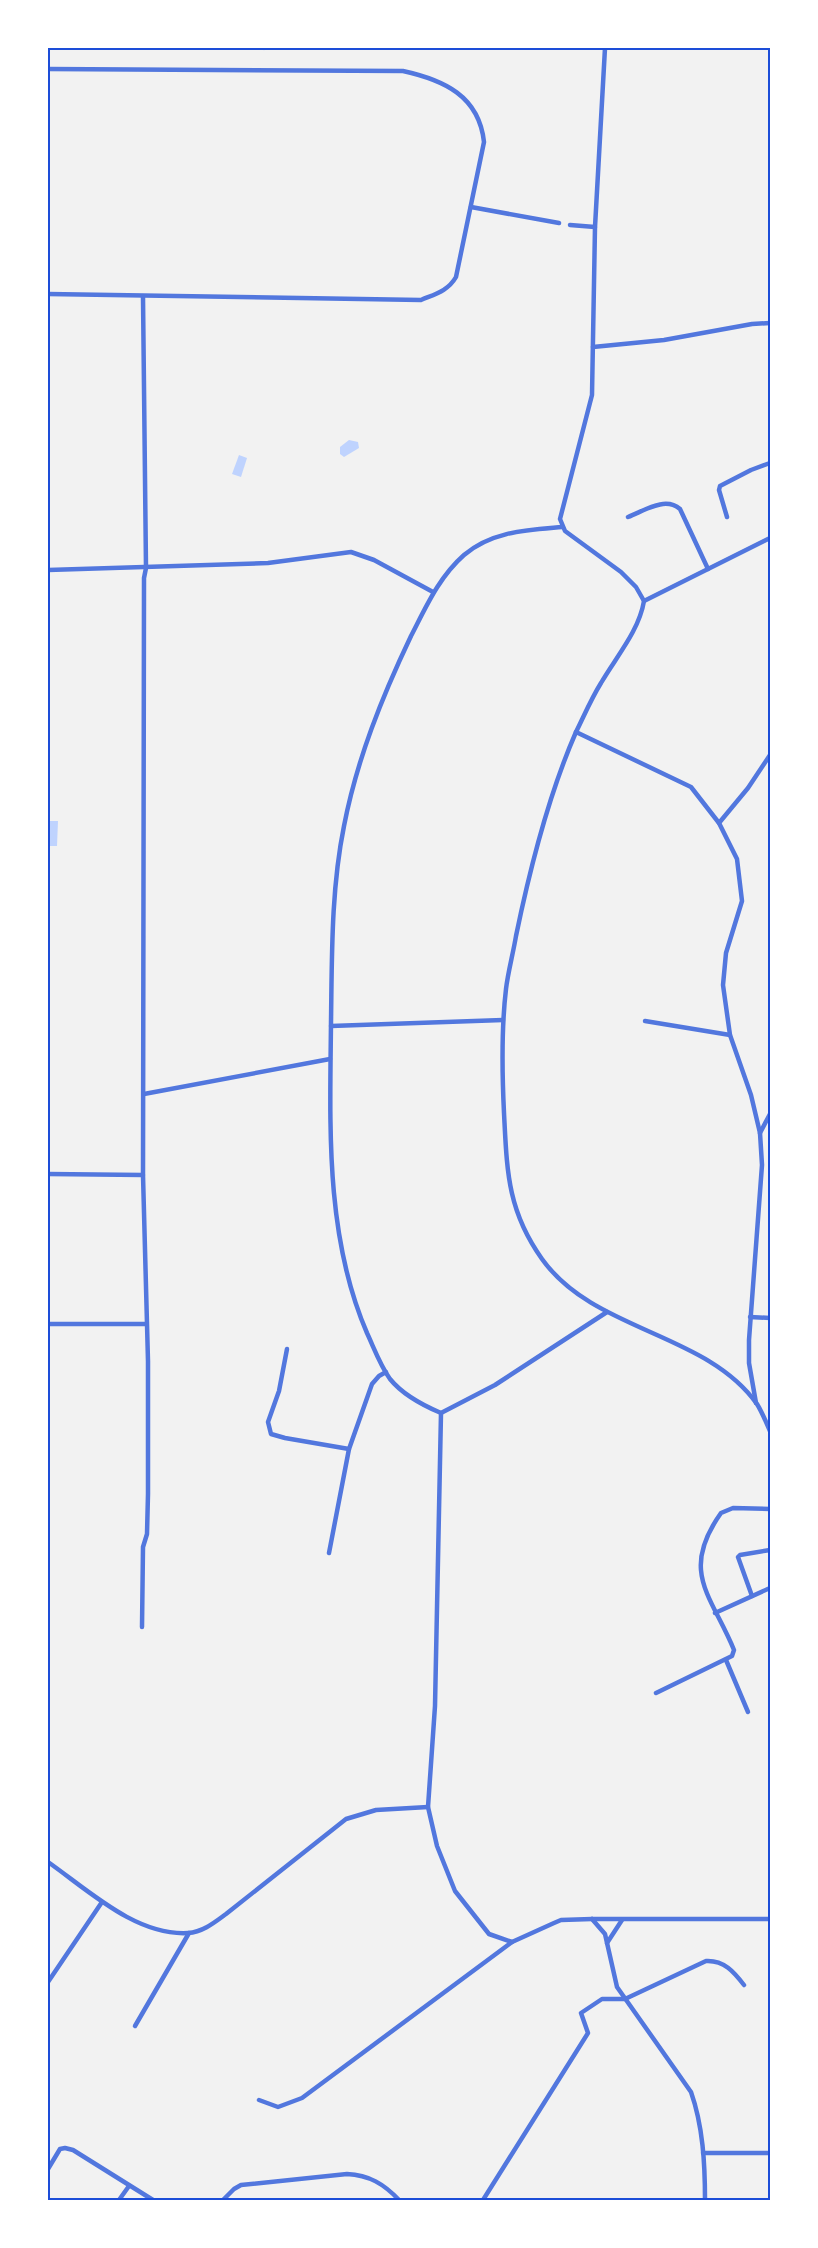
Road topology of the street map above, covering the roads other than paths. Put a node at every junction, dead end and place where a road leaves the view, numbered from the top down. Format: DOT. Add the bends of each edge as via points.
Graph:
graph roads {
  1 [pos="605,48"];
  2 [pos="48,69"];
  3 [pos="471,207"];
  4 [pos="559,223"];
  5 [pos="570,226"];
  6 [pos="595,227"];
  7 [pos="48,294"];
  8 [pos="143,297"];
  9 [pos="770,323"];
  10 [pos="593,347"];
  11 [pos="770,463"];
  12 [pos="628,517"];
  13 [pos="727,517"];
  14 [pos="562,526"];
  15 [pos="770,538"];
  16 [pos="146,568"];
  17 [pos="708,569"];
  18 [pos="48,570"];
  19 [pos="433,592"];
  20 [pos="644,601"];
  21 [pos="576,732"];
  22 [pos="770,755"];
  23 [pos="719,822"];
  24 [pos="503,1020"];
  25 [pos="644,1021"];
  26 [pos="331,1026"];
  27 [pos="730,1035"];
  28 [pos="330,1059"];
  29 [pos="144,1094"];
  30 [pos="770,1114"];
  31 [pos="760,1133"];
  32 [pos="48,1174"];
  33 [pos="143,1174"];
  34 [pos="607,1312"];
  35 [pos="750,1317"];
  36 [pos="770,1318"];
  37 [pos="48,1324"];
  38 [pos="146,1324"];
  39 [pos="286,1349"];
  40 [pos="386,1372"];
  41 [pos="757,1405"];
  42 [pos="441,1413"];
  43 [pos="770,1431"];
  44 [pos="349,1449"];
  45 [pos="770,1509"];
  46 [pos="770,1550"];
  47 [pos="329,1553"];
  48 [pos="770,1588"];
  49 [pos="752,1596"];
  50 [pos="715,1613"];
  51 [pos="142,1627"];
  52 [pos="726,1660"];
  53 [pos="656,1693"];
  54 [pos="748,1712"];
  55 [pos="428,1807"];
  56 [pos="48,1862"];
  57 [pos="102,1902"];
  58 [pos="592,1919"];
  59 [pos="770,1919"];
  60 [pos="622,1920"];
  61 [pos="189,1933"];
  62 [pos="512,1942"];
  63 [pos="607,1943"];
  64 [pos="48,1982"];
  65 [pos="744,1985"];
  66 [pos="624,1999"];
  67 [pos="135,2026"];
  68 [pos="259,2100"];
  69 [pos="703,2153"];
  70 [pos="770,2153"];
  71 [pos="48,2169"];
  72 [pos="129,2186"];
  73 [pos="120,2200"];
  74 [pos="153,2200"];
  75 [pos="223,2200"];
  76 [pos="399,2200"];
  77 [pos="483,2200"];
  78 [pos="705,2200"];
  1 -- 6 [label="street"];
  2 -- 3 [label="street" via="372,69 403,70 432,77 451,87 468,102 482,128 484,142"];
  3 -- 4 [label="street"];
  3 -- 8 [label="street" via="456,277 440,293 421,300"];
  5 -- 6 [label="street"];
  6 -- 10 [label="street"];
  7 -- 8 [label="street"];
  8 -- 16 [label="street"];
  9 -- 10 [label="street" via="664,340"];
  10 -- 14 [label="street" via="592,395 561,510"];
  11 -- 13 [label="street" via="720,486"];
  12 -- 17 [label="street" via="666,502 674,504 680,509"];
  14 -- 19 [label="street" via="516,531 480,544 449,570"];
  14 -- 20 [label="street" via="622,572"];
  15 -- 17 [label="street"];
  16 -- 18 [label="street"];
  16 -- 19 [label="street" via="286,562 351,552 374,560"];
  16 -- 29 [label="street"];
  17 -- 20 [label="street"];
  19 -- 26 [label="street" via="386,687 353,784 343,828 336,887"];
  20 -- 21 [label="street" via="636,625 598,687"];
  21 -- 23 [label="street" via="682,781 691,787"];
  21 -- 24 [label="street" via="527,883 506,987"];
  22 -- 23 [label="street"];
  23 -- 27 [label="street" via="737,859 742,890 724,968"];
  24 -- 26 [label="street"];
  24 -- 34 [label="street" via="506,1159 517,1215 553,1273"];
  25 -- 27 [label="street"];
  26 -- 28 [label="street"];
  27 -- 31 [label="street" via="751,1095"];
  28 -- 29 [label="street"];
  28 -- 40 [label="street" via="334,1196 340,1247 358,1312"];
  29 -- 33 [label="street"];
  30 -- 31 [label="street"];
  31 -- 35 [label="street" via="762,1165"];
  32 -- 33 [label="street"];
  33 -- 38 [label="street"];
  34 -- 41 [label="street" via="712,1364 740,1386"];
  34 -- 42 [label="street" via="495,1385"];
  35 -- 36 [label="street"];
  35 -- 41 [label="street" via="749,1364"];
  37 -- 38 [label="street"];
  38 -- 51 [label="street" via="148,1519 143,1547"];
  39 -- 44 [label="street" via="279,1391 268,1422 271,1434"];
  40 -- 42 [label="street" via="400,1390"];
  40 -- 44 [label="street" via="372,1384"];
  41 -- 43 [label="street"];
  42 -- 55 [label="street" via="435,1706"];
  44 -- 47 [label="street"];
  45 -- 50 [label="street" via="728,1509 714,1523 707,1539 700,1575"];
  46 -- 49 [label="street" via="738,1557"];
  48 -- 49 [label="street"];
  49 -- 50 [label="street"];
  50 -- 52 [label="street" via="734,1650"];
  52 -- 53 [label="street"];
  52 -- 54 [label="street"];
  55 -- 61 [label="street" via="376,1810 346,1819 226,1914 207,1927"];
  55 -- 62 [label="street" via="437,1846 455,1891 489,1934"];
  56 -- 57 [label="street"];
  57 -- 61 [label="street" via="138,1922"];
  57 -- 64 [label="street"];
  58 -- 60 [label="street"];
  58 -- 62 [label="street" via="561,1920"];
  58 -- 63 [label="street" via="605,1934"];
  59 -- 60 [label="street"];
  60 -- 63 [label="street"];
  61 -- 67 [label="street"];
  62 -- 68 [label="street" via="302,2098 278,2107"];
  63 -- 66 [label="street" via="612,1972"];
  65 -- 66 [label="street" via="725,1965 715,1960 706,1961"];
  66 -- 69 [label="street" via="691,2092 697,2109"];
  66 -- 77 [label="street" via="602,1999 581,2013 588,2033"];
  69 -- 70 [label="street"];
  69 -- 78 [label="street"];
  71 -- 72 [label="street" via="56,2153 65,2148"];
  72 -- 73 [label="street"];
  72 -- 74 [label="street"];
  75 -- 76 [label="street" via="241,2185 347,2174 378,2181"];
}
